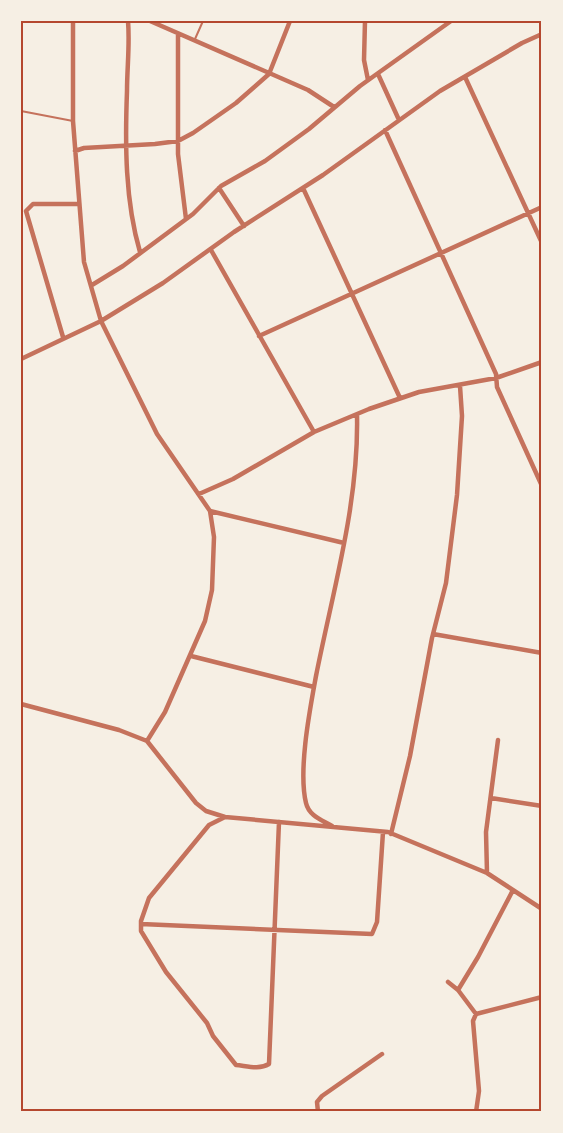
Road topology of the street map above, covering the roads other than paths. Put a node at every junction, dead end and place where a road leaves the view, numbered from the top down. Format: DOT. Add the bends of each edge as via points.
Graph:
graph roads {
  1 [pos="73,21"];
  2 [pos="128,21"];
  3 [pos="150,21"];
  4 [pos="203,21"];
  5 [pos="290,21"];
  6 [pos="365,21"];
  7 [pos="449,22"];
  8 [pos="178,34"];
  9 [pos="542,34"];
  10 [pos="194,42"];
  11 [pos="269,74"];
  12 [pos="378,74"];
  13 [pos="465,77"];
  14 [pos="368,80"];
  15 [pos="334,107"];
  16 [pos="21,111"];
  17 [pos="399,120"];
  18 [pos="73,121"];
  19 [pos="385,130"];
  20 [pos="178,141"];
  21 [pos="127,146"];
  22 [pos="75,151"];
  23 [pos="219,188"];
  24 [pos="303,188"];
  25 [pos="78,204"];
  26 [pos="542,207"];
  27 [pos="528,214"];
  28 [pos="186,219"];
  29 [pos="244,226"];
  30 [pos="542,243"];
  31 [pos="211,250"];
  32 [pos="140,252"];
  33 [pos="441,253"];
  34 [pos="92,285"];
  35 [pos="351,294"];
  36 [pos="101,321"];
  37 [pos="259,336"];
  38 [pos="63,338"];
  39 [pos="21,359"];
  40 [pos="542,362"];
  41 [pos="496,378"];
  42 [pos="460,386"];
  43 [pos="400,398"];
  44 [pos="357,415"];
  45 [pos="314,432"];
  46 [pos="542,486"];
  47 [pos="199,494"];
  48 [pos="210,511"];
  49 [pos="344,543"];
  50 [pos="433,634"];
  51 [pos="542,653"];
  52 [pos="191,656"];
  53 [pos="314,687"];
  54 [pos="21,704"];
  55 [pos="498,740"];
  56 [pos="147,741"];
  57 [pos="490,798"];
  58 [pos="542,806"];
  59 [pos="225,817"];
  60 [pos="279,822"];
  61 [pos="333,827"];
  62 [pos="383,832"];
  63 [pos="391,834"];
  64 [pos="488,873"];
  65 [pos="513,890"];
  66 [pos="542,909"];
  67 [pos="141,924"];
  68 [pos="273,930"];
  69 [pos="448,982"];
  70 [pos="458,990"];
  71 [pos="542,997"];
  72 [pos="476,1014"];
  73 [pos="382,1054"];
  74 [pos="318,1112"];
  75 [pos="476,1112"];
  1 -- 18 [label="street"];
  2 -- 21 [label="street"];
  3 -- 8 [label="street"];
  4 -- 10 [label="lane"];
  5 -- 11 [label="street"];
  6 -- 14 [label="street"];
  7 -- 12 [label="street"];
  8 -- 10 [label="street"];
  8 -- 20 [label="street"];
  9 -- 13 [label="street"];
  10 -- 11 [label="street"];
  11 -- 15 [label="street" via="308,90"];
  11 -- 20 [label="street" via="236,103"];
  12 -- 14 [label="street"];
  12 -- 17 [label="street"];
  13 -- 17 [label="street"];
  13 -- 27 [label="street"];
  14 -- 15 [label="street"];
  15 -- 23 [label="street" via="265,161"];
  16 -- 18 [label="lane"];
  17 -- 19 [label="street"];
  18 -- 22 [label="street"];
  19 -- 24 [label="street"];
  19 -- 33 [label="street"];
  20 -- 21 [label="street"];
  20 -- 28 [label="street"];
  21 -- 22 [label="street"];
  21 -- 32 [label="street" via="132,225"];
  22 -- 25 [label="street"];
  23 -- 28 [label="street"];
  23 -- 29 [label="street"];
  24 -- 29 [label="street"];
  24 -- 35 [label="street"];
  25 -- 34 [label="street" via="84,262"];
  25 -- 38 [label="street" via="33,204 26,211"];
  26 -- 27 [label="street"];
  27 -- 30 [label="street"];
  27 -- 33 [label="street"];
  28 -- 32 [label="street"];
  29 -- 31 [label="street"];
  31 -- 36 [label="street"];
  31 -- 37 [label="street"];
  32 -- 34 [label="street"];
  33 -- 35 [label="street"];
  33 -- 41 [label="street"];
  34 -- 36 [label="street"];
  35 -- 37 [label="street"];
  35 -- 43 [label="street"];
  36 -- 38 [label="street"];
  36 -- 47 [label="street" via="157,434"];
  37 -- 45 [label="street"];
  38 -- 39 [label="street"];
  40 -- 41 [label="street"];
  41 -- 42 [label="street"];
  41 -- 46 [label="street"];
  42 -- 43 [label="street"];
  42 -- 50 [label="street" via="462,416 454,527"];
  43 -- 44 [label="street"];
  44 -- 45 [label="street"];
  44 -- 49 [label="street" via="356,458"];
  45 -- 47 [label="street"];
  47 -- 48 [label="street"];
  48 -- 49 [label="street"];
  48 -- 52 [label="street" via="214,537 212,590"];
  49 -- 53 [label="street"];
  50 -- 51 [label="street"];
  50 -- 63 [label="street"];
  52 -- 53 [label="street"];
  52 -- 56 [label="street"];
  53 -- 61 [label="street" via="305,762 306,803 311,814"];
  54 -- 56 [label="street"];
  55 -- 57 [label="street"];
  56 -- 59 [label="street" via="196,803"];
  57 -- 58 [label="street"];
  57 -- 64 [label="street" via="486,832"];
  59 -- 60 [label="street"];
  59 -- 67 [label="street" via="209,825 162,880 149,898"];
  60 -- 61 [label="street"];
  60 -- 68 [label="street"];
  61 -- 62 [label="street"];
  62 -- 63 [label="street"];
  62 -- 68 [label="street" via="374,932 366,935"];
  63 -- 64 [label="street"];
  64 -- 65 [label="street"];
  65 -- 66 [label="street"];
  65 -- 70 [label="street"];
  67 -- 68 [label="street"];
  67 -- 68 [label="street" via="141,931 166,972 230,1058 236,1065 260,1067 269,1064 270,1057"];
  69 -- 70 [label="street"];
  70 -- 72 [label="street"];
  71 -- 72 [label="street"];
  72 -- 75 [label="street"];
  73 -- 74 [label="street" via="322,1096 317,1102"];
}
